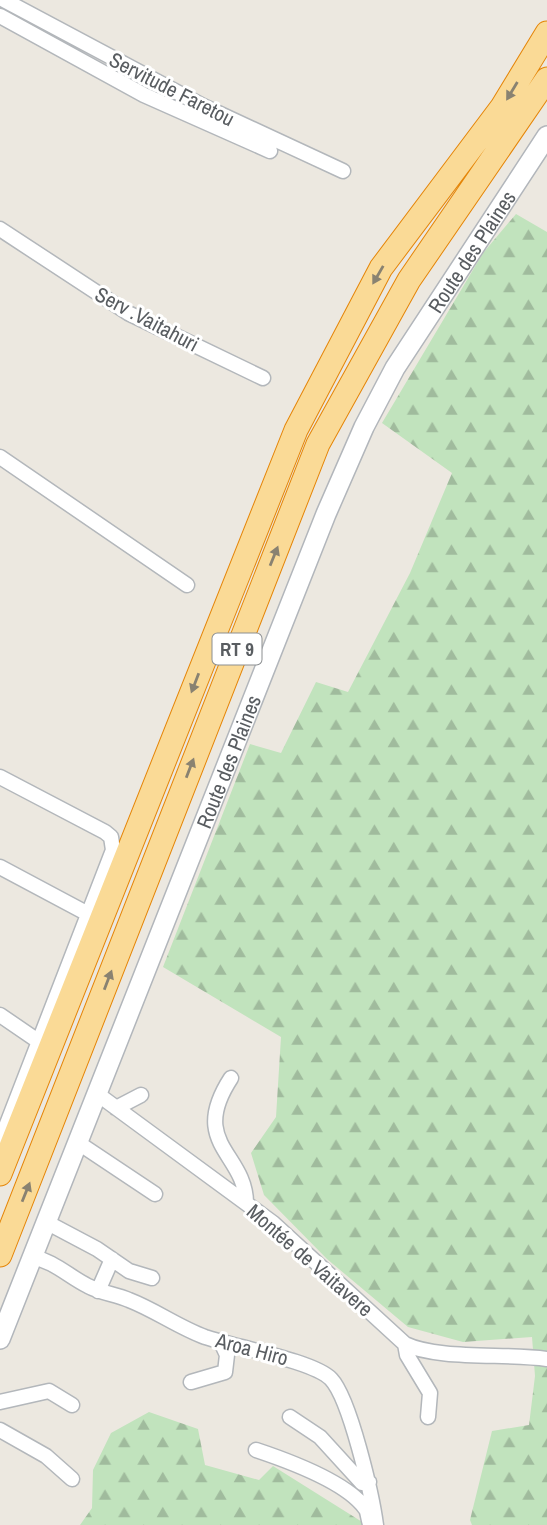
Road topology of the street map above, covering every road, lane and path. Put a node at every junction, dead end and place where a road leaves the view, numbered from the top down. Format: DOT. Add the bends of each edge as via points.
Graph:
graph roads {
  1 [pos="4,0"];
  2 [pos="0,16"];
  3 [pos="547,33"];
  4 [pos="547,79"];
  5 [pos="547,136"];
  6 [pos="270,151"];
  7 [pos="343,172"];
  8 [pos="0,229"];
  9 [pos="263,378"];
  10 [pos="0,457"];
  11 [pos="187,585"];
  12 [pos="0,777"];
  13 [pos="0,867"];
  14 [pos="90,915"];
  15 [pos="0,1015"];
  16 [pos="38,1041"];
  17 [pos="231,1078"];
  18 [pos="96,1093"];
  19 [pos="141,1095"];
  20 [pos="116,1108"];
  21 [pos="0,1142"];
  22 [pos="77,1142"];
  23 [pos="0,1174"];
  24 [pos="155,1194"];
  25 [pos="246,1203"];
  26 [pos="46,1222"];
  27 [pos="0,1255"];
  28 [pos="32,1257"];
  29 [pos="112,1259"];
  30 [pos="152,1278"];
  31 [pos="98,1291"];
  32 [pos="0,1339"];
  33 [pos="221,1342"];
  34 [pos="405,1344"];
  35 [pos="547,1359"];
  36 [pos="191,1382"];
  37 [pos="0,1402"];
  38 [pos="72,1405"];
  39 [pos="428,1417"];
  40 [pos="290,1418"];
  41 [pos="0,1430"];
  42 [pos="257,1450"];
  43 [pos="72,1479"];
  44 [pos="369,1482"];
  45 [pos="370,1525"];
  46 [pos="376,1525"];
  1 -- 7 [label="street, Servitude Faretou" via="203,106"];
  2 -- 6 [label="street, Servitude Faretou" via="144,95"];
  3 -- 23 [label="highway, RT 9, one-way" via="502,107 381,268 296,430"];
  27 -- 4 [label="highway, Route des Plaines / RT 9, one-way" via="318,444 409,280"];
  5 -- 18 [label="main road, Route des Plaines" via="421,326 364,427"];
  8 -- 9 [label="street, Serv .Vaitahuri" via="128,313"];
  10 -- 11 [label="street"];
  12 -- 14 [label="street" via="105,832 113,842"];
  13 -- 14 [label="street"];
  14 -- 16 [label="street"];
  15 -- 16 [label="street"];
  16 -- 21 [label="street"];
  17 -- 25 [label="street" via="218,1109 215,1132 245,1187"];
  18 -- 20 [label="street, Montée de Vaitavere"];
  18 -- 22 [label="main road, Route des Plaines"];
  19 -- 20 [label="street"];
  20 -- 25 [label="street, Montée de Vaitavere"];
  22 -- 24 [label="street"];
  22 -- 26 [label="main road, Route des Plaines"];
  25 -- 34 [label="street, Montée de Vaitavere"];
  26 -- 28 [label="main road, Route des Plaines"];
  26 -- 29 [label="street"];
  28 -- 31 [label="street, Aroa Hiro" via="51,1262"];
  28 -- 32 [label="main road, Route des Plaines"];
  29 -- 30 [label="street" via="129,1271"];
  29 -- 31 [label="street"];
  31 -- 33 [label="street, Aroa Hiro" via="129,1300"];
  33 -- 36 [label="street" via="227,1355 225,1372"];
  33 -- 44 [label="street, Aroa Hiro" via="296,1360 328,1376 339,1389"];
  34 -- 35 [label="street, Montée de Vaitavere" via="443,1353"];
  34 -- 39 [label="street" via="430,1393"];
  37 -- 38 [label="street" via="50,1391"];
  40 -- 44 [label="street" via="320,1437 362,1483"];
  41 -- 43 [label="street" via="46,1456"];
  42 -- 45 [label="street" via="311,1471 341,1489 366,1508"];
  44 -- 46 [label="street, Aroa Hiro"];
}
